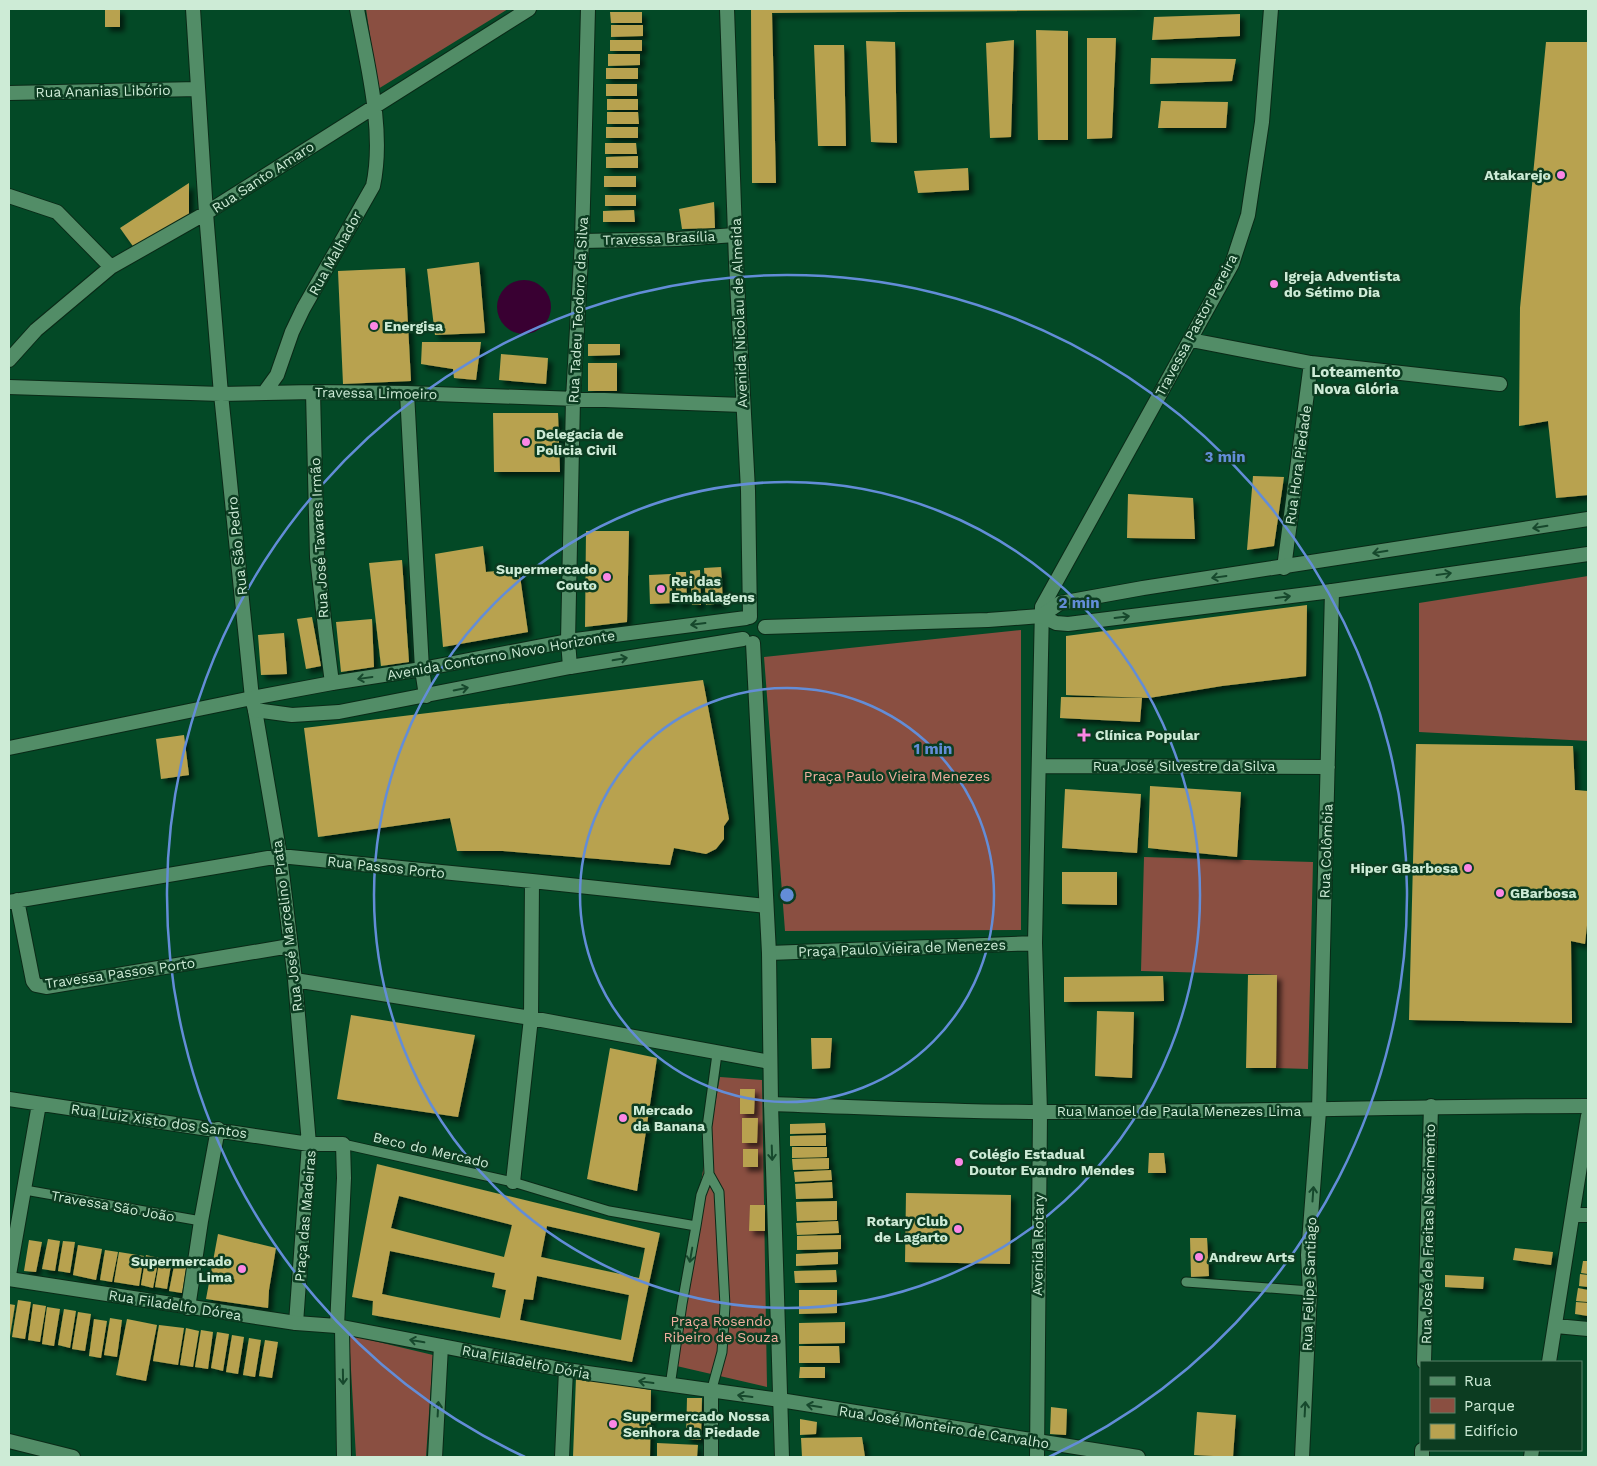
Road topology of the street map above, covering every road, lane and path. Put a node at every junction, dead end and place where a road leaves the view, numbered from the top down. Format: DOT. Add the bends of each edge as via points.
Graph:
graph roads {
  1 [pos="193,9"];
  2 [pos="357,9"];
  3 [pos="529,9"];
  4 [pos="588,9"];
  5 [pos="726,9"];
  6 [pos="1271,9"];
  7 [pos="198,89"];
  8 [pos="9,93"];
  9 [pos="374,106"];
  10 [pos="9,196"];
  11 [pos="206,213"];
  12 [pos="735,235"];
  13 [pos="582,241"];
  14 [pos="111,267"];
  15 [pos="1191,340"];
  16 [pos="9,360"];
  17 [pos="1311,363"];
  18 [pos="1500,384"];
  19 [pos="9,387"];
  20 [pos="313,392"];
  21 [pos="264,393"];
  22 [pos="407,393"];
  23 [pos="221,394"];
  24 [pos="574,399"];
  25 [pos="743,405"];
  26 [pos="1588,519"];
  27 [pos="1588,554"];
  28 [pos="1284,568"];
  29 [pos="1332,590"];
  30 [pos="1041,616"];
  31 [pos="748,618"];
  32 [pos="765,627"];
  33 [pos="568,640"];
  34 [pos="748,641"];
  35 [pos="570,667"];
  36 [pos="422,670"];
  37 [pos="332,683"];
  38 [pos="426,696"];
  39 [pos="254,704"];
  40 [pos="9,748"];
  41 [pos="1040,766"];
  42 [pos="1328,766"];
  43 [pos="280,856"];
  44 [pos="532,881"];
  45 [pos="13,901"];
  46 [pos="766,906"];
  47 [pos="1035,943"];
  48 [pos="290,946"];
  49 [pos="769,953"];
  50 [pos="295,980"];
  51 [pos="531,1018"];
  52 [pos="717,1054"];
  53 [pos="770,1062"];
  54 [pos="9,1099"];
  55 [pos="39,1104"];
  56 [pos="771,1104"];
  57 [pos="1431,1106"];
  58 [pos="1588,1106"];
  59 [pos="1318,1111"];
  60 [pos="1040,1112"];
  61 [pos="1588,1116"];
  62 [pos="218,1129"];
  63 [pos="309,1144"];
  64 [pos="343,1144"];
  65 [pos="709,1174"];
  66 [pos="513,1182"];
  67 [pos="25,1190"];
  68 [pos="1573,1215"];
  69 [pos="1588,1215"];
  70 [pos="201,1221"];
  71 [pos="696,1226"];
  72 [pos="9,1275"];
  73 [pos="9,1279"];
  74 [pos="1186,1282"];
  75 [pos="1310,1291"];
  76 [pos="188,1308"];
  77 [pos="296,1323"];
  78 [pos="1556,1326"];
  79 [pos="340,1327"];
  80 [pos="1588,1329"];
  81 [pos="441,1346"];
  82 [pos="1424,1361"];
  83 [pos="1549,1361"];
  84 [pos="566,1370"];
  85 [pos="670,1386"];
  86 [pos="711,1392"];
  87 [pos="780,1400"];
  88 [pos="9,1441"];
  89 [pos="1037,1442"];
  90 [pos="73,1457"];
  91 [pos="344,1457"];
  92 [pos="435,1457"];
  93 [pos="562,1457"];
  94 [pos="711,1457"];
  95 [pos="782,1457"];
  96 [pos="1037,1457"];
  97 [pos="1138,1457"];
  98 [pos="1302,1457"];
  1 -- 7 [label="street, Rua São Pedro"];
  2 -- 9 [label="street, Rua Malhador"];
  3 -- 9 [label="street, Rua Santo Amaro"];
  4 -- 13 [label="street, Rua Tadeu Teodoro da Silva"];
  5 -- 12 [label="street, Avenida Nicolau de Almeida"];
  6 -- 15 [label="street, Travessa Pastor Pereira" via="1262,122 1248,215 1232,264"];
  7 -- 8 [label="street, Rua Ananias Libório"];
  7 -- 11 [label="street, Rua São Pedro"];
  9 -- 11 [label="street, Rua Santo Amaro"];
  9 -- 21 [label="street, Rua Malhador" via="377,167 373,186 303,309 276,375"];
  10 -- 14 [label="street" via="57,212"];
  11 -- 14 [label="street, Rua Santo Amaro"];
  11 -- 23 [label="street, Rua São Pedro"];
  12 -- 13 [label="street, Travessa Brasília"];
  12 -- 25 [label="street, Avenida Nicolau de Almeida"];
  13 -- 24 [label="street, Rua Tadeu Teodoro da Silva"];
  14 -- 16 [label="street, Rua Santo Amaro" via="36,330"];
  15 -- 17 [label="street"];
  15 -- 30 [label="street, Travessa Pastor Pereira" via="1042,607"];
  17 -- 18 [label="street"];
  17 -- 28 [label="street, Rua Hora Piedade"];
  19 -- 23 [label="street, Travessa Limoeiro"];
  20 -- 21 [label="street, Travessa Limoeiro"];
  20 -- 22 [label="street, Travessa Limoeiro"];
  20 -- 37 [label="street, Rua José Tavares Irmão" via="317,556"];
  21 -- 23 [label="street, Travessa Limoeiro"];
  22 -- 24 [label="street, Travessa Limoeiro"];
  22 -- 36 [label="street"];
  23 -- 39 [label="street, Rua São Pedro"];
  24 -- 25 [label="street, Travessa Limoeiro"];
  24 -- 33 [label="street, Rua Tadeu Teodoro da Silva"];
  25 -- 31 [label="street, Avenida Nicolau de Almeida" via="748,490"];
  26 -- 28 [label="street, one-way"];
  29 -- 27 [label="street, one-way"];
  28 -- 30 [label="street, one-way" via="1060,603"];
  30 -- 29 [label="street, one-way" via="1068,624"];
  29 -- 42 [label="street, Rua Colômbia"];
  30 -- 32 [label="street"];
  30 -- 41 [label="street"];
  31 -- 32 [label="street" via="760,619"];
  31 -- 33 [label="street, Avenida Contorno Novo Horizonte, one-way"];
  31 -- 34 [label="street" via="740,628"];
  32 -- 34 [label="street" via="763,638"];
  33 -- 35 [label="street, Rua Tadeu Teodoro da Silva"];
  33 -- 36 [label="street, Avenida Contorno Novo Horizonte"];
  35 -- 34 [label="street, Avenida Contorno Novo Horizonte, one-way"];
  34 -- 46 [label="street"];
  38 -- 35 [label="street, Avenida Contorno Novo Horizonte, one-way"];
  36 -- 37 [label="street, Avenida Contorno Novo Horizonte, one-way"];
  36 -- 38 [label="street"];
  37 -- 39 [label="street, Avenida Contorno Novo Horizonte" via="287,692"];
  38 -- 39 [label="street, Avenida Contorno Novo Horizonte" via="339,712 292,715"];
  39 -- 40 [label="street"];
  39 -- 43 [label="street, Rua José Marcelino Prata"];
  41 -- 42 [label="street, Rua José Silvestre da Silva"];
  41 -- 47 [label="street"];
  42 -- 59 [label="street, Rua Colômbia"];
  43 -- 44 [label="street, Rua Passos Porto"];
  43 -- 45 [label="street, Rua Passos Porto"];
  43 -- 48 [label="street, Rua José Marcelino Prata"];
  44 -- 46 [label="street, Rua Passos Porto"];
  44 -- 51 [label="street"];
  45 -- 48 [label="street, Travessa Passos Porto" via="33,980 46,987"];
  46 -- 49 [label="street"];
  47 -- 49 [label="street, Praça Paulo Vieira de Menezes"];
  47 -- 60 [label="street, Avenida Rotary"];
  48 -- 50 [label="street, Rua José Marcelino Prata"];
  49 -- 53 [label="street"];
  50 -- 51 [label="street"];
  50 -- 63 [label="street, Rua José Marcelino Prata"];
  51 -- 52 [label="street"];
  51 -- 66 [label="street"];
  52 -- 53 [label="street"];
  52 -- 65 [label="lane" via="707,1127"];
  53 -- 56 [label="street"];
  54 -- 55 [label="street, Rua Luiz Xisto dos Santos"];
  55 -- 62 [label="street, Rua Luiz Xisto dos Santos"];
  55 -- 67 [label="street"];
  56 -- 60 [label="street, Rua Manoel de Paula Menezes Lima"];
  56 -- 87 [label="street, one-way"];
  57 -- 58 [label="street, Rua Manoel de Paula Menezes Lima"];
  57 -- 59 [label="street, Rua Manoel de Paula Menezes Lima"];
  57 -- 82 [label="street, Rua José de Freitas Nascimento"];
  59 -- 60 [label="street, Rua Manoel de Paula Menezes Lima"];
  75 -- 59 [label="street, Rua Felipe Santiago, one-way" via="1308,1255"];
  60 -- 89 [label="street, Avenida Rotary"];
  61 -- 68 [label="street"];
  62 -- 63 [label="street, Rua Luiz Xisto dos Santos"];
  62 -- 70 [label="street"];
  63 -- 64 [label="street, Praça das Madeiras"];
  63 -- 77 [label="street, Praça das Madeiras"];
  64 -- 66 [label="lane, Beco do Mercado"];
  64 -- 79 [label="street"];
  65 -- 71 [label="lane" via="701,1194"];
  65 -- 86 [label="lane" via="719,1192 725,1306 722,1352"];
  66 -- 71 [label="lane, Beco do Mercado" via="608,1211"];
  67 -- 70 [label="lane, Travessa São João"];
  67 -- 72 [label="street"];
  68 -- 69 [label="street"];
  68 -- 78 [label="street"];
  70 -- 76 [label="street"];
  71 -- 85 [label="lane, one-way"];
  73 -- 76 [label="street, Rua Filadelfo Dórea"];
  74 -- 75 [label="lane"];
  98 -- 75 [label="street, Rua Felipe Santiago, one-way"];
  76 -- 77 [label="street, Rua Filadelfo Dórea"];
  77 -- 79 [label="street, Rua Filadelfo Dórea"];
  78 -- 80 [label="street"];
  78 -- 83 [label="street"];
  81 -- 79 [label="street, Rua Filadelfo Dória, one-way"];
  79 -- 91 [label="street, one-way"];
  81 -- 84 [label="street, Rua Filadelfo Dória"];
  92 -- 81 [label="street, one-way"];
  85 -- 84 [label="street, Rua Filadelfo Dória, one-way"];
  84 -- 93 [label="street"];
  85 -- 86 [label="street, Rua Filadelfo Dória"];
  87 -- 86 [label="street, one-way"];
  86 -- 94 [label="street"];
  89 -- 87 [label="street, Rua José Monteiro de Carvalho, one-way"];
  87 -- 95 [label="street"];
  88 -- 90 [label="street"];
  89 -- 96 [label="street, Avenida Rotary"];
  89 -- 97 [label="street, Rua José Monteiro de Carvalho"];
}
